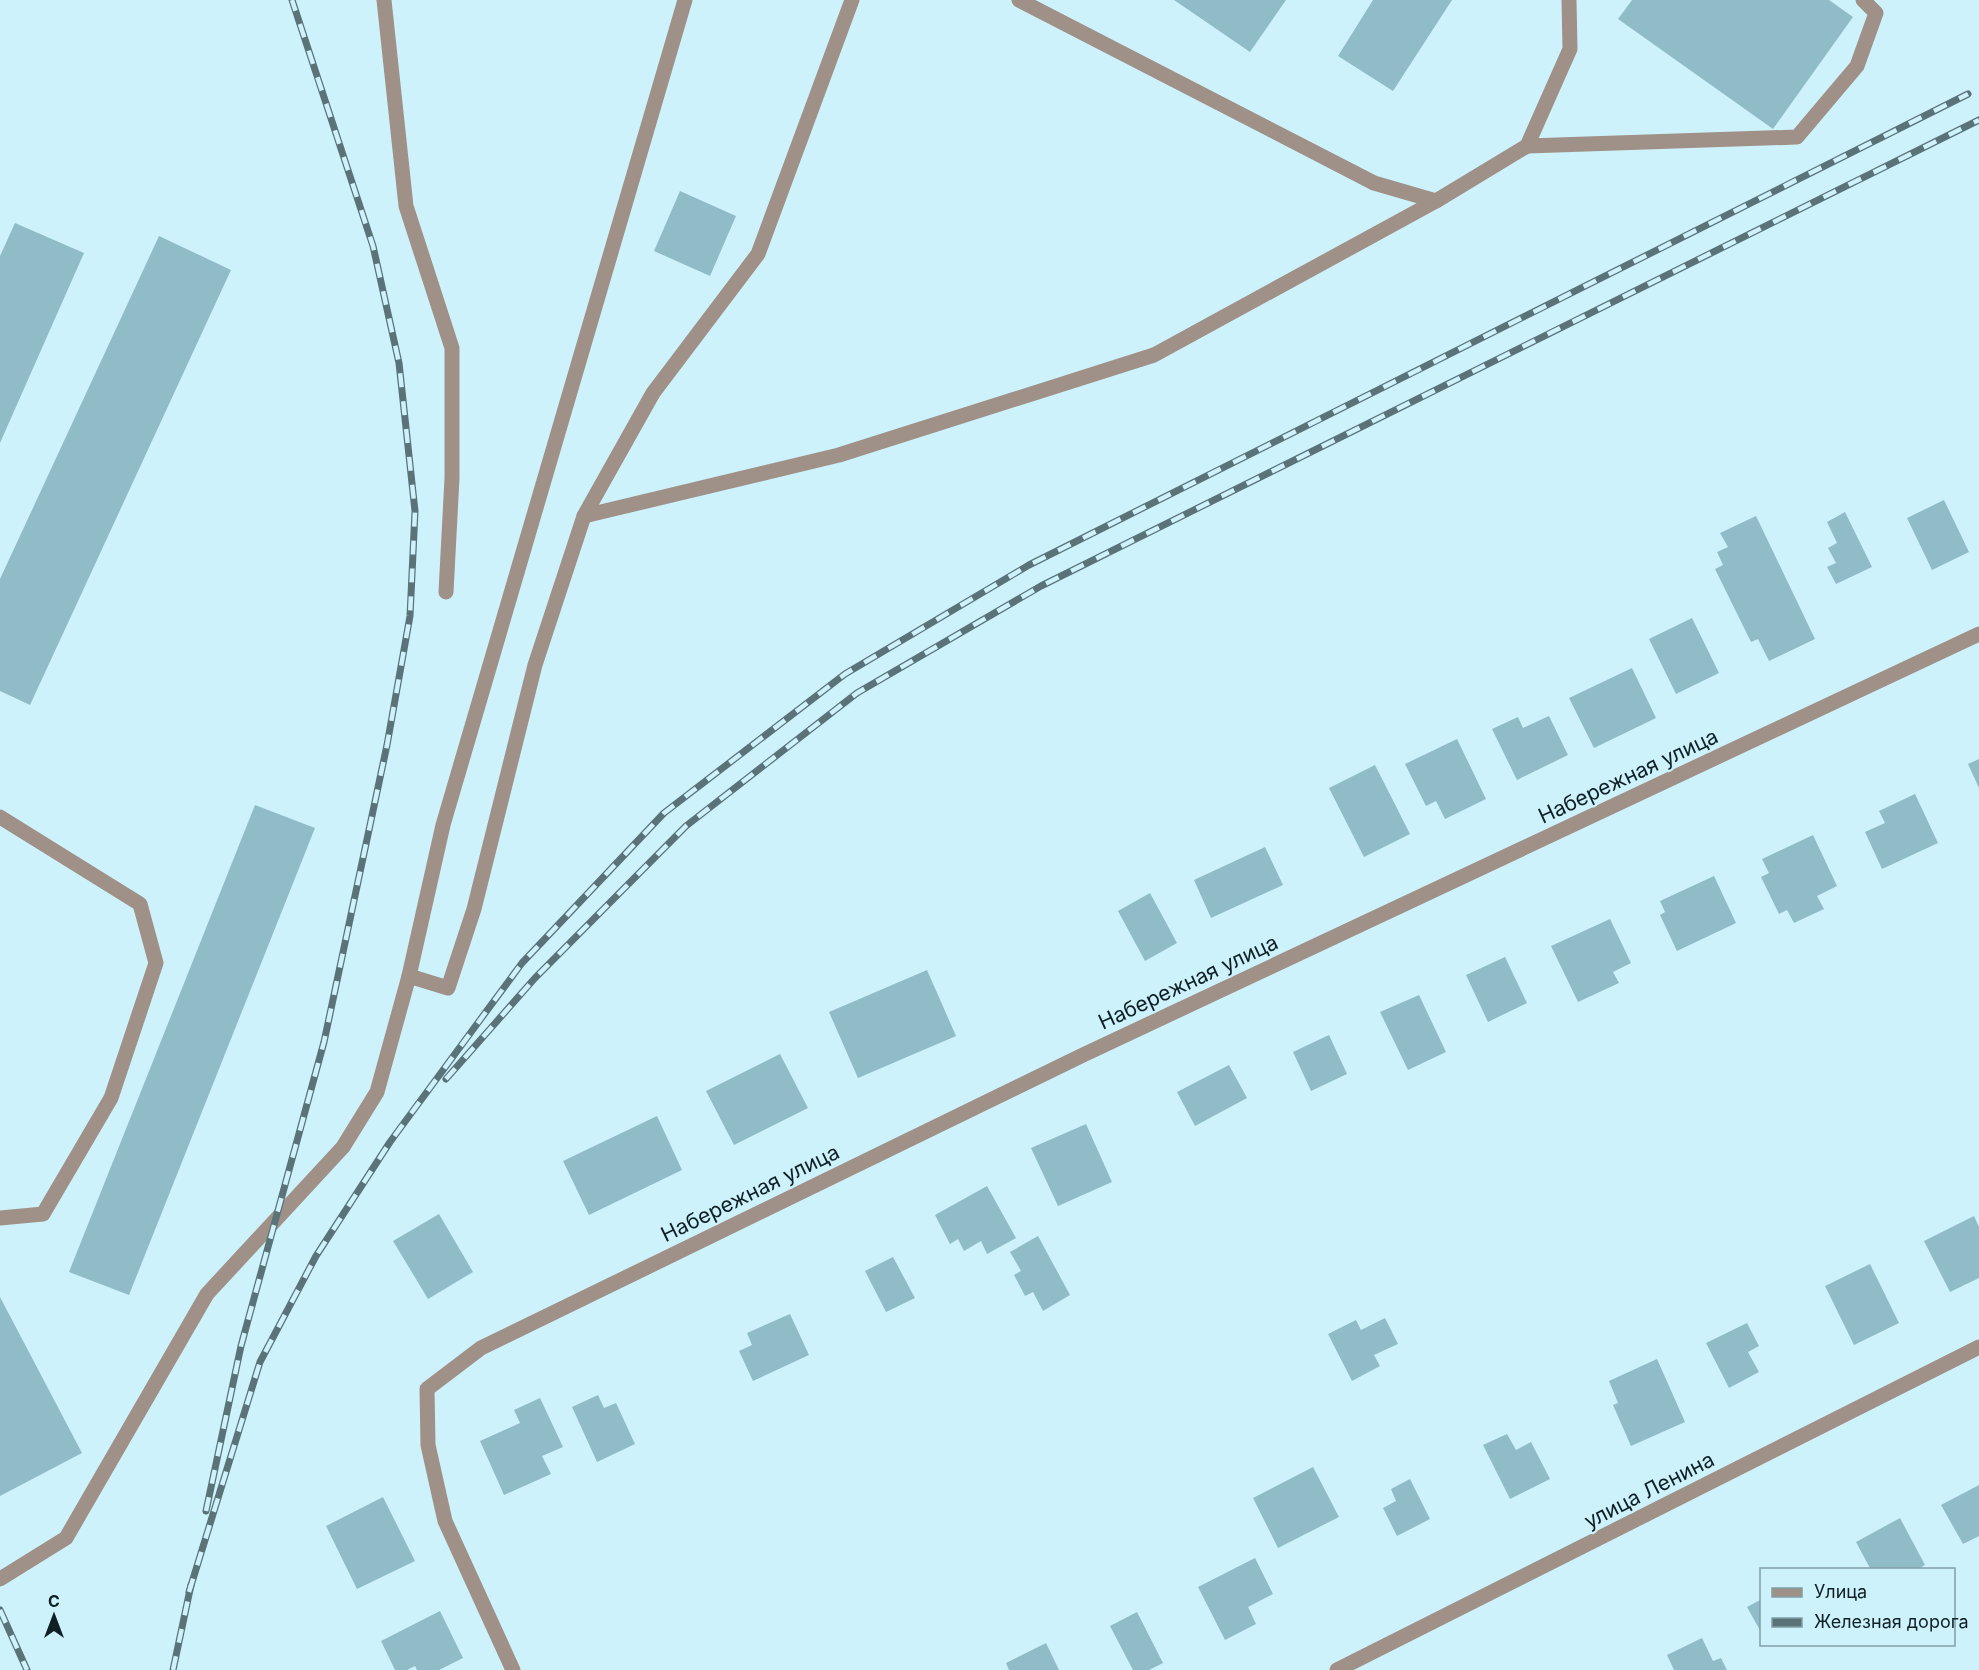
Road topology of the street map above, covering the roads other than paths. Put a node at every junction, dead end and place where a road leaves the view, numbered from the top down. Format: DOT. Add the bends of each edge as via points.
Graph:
graph roads {
  1 [pos="384,0"];
  2 [pos="685,0"];
  3 [pos="852,0"];
  4 [pos="1019,0"];
  5 [pos="1569,0"];
  6 [pos="1863,0"];
  7 [pos="1527,146"];
  8 [pos="1436,201"];
  9 [pos="584,516"];
  10 [pos="446,592"];
  11 [pos="1979,634"];
  12 [pos="0,817"];
  13 [pos="409,976"];
  14 [pos="0,1218"];
  15 [pos="1979,1347"];
  16 [pos="0,1579"];
  17 [pos="513,1670"];
  18 [pos="1337,1670"];
  1 -- 10 [label="street" via="406,206 452,348 452,478"];
  2 -- 13 [label="street" via="443,825"];
  3 -- 9 [label="street" via="758,254 653,393"];
  4 -- 8 [label="street" via="1374,183"];
  5 -- 7 [label="street" via="1570,49"];
  6 -- 7 [label="street" via="1875,13 1857,66 1797,137"];
  7 -- 8 [label="street"];
  8 -- 9 [label="street" via="1154,355 838,455"];
  9 -- 13 [label="street" via="535,665 474,909 448,988"];
  11 -- 17 [label="street, Набережная улица" via="1018,1086 481,1348 427,1389 428,1445 445,1521"];
  12 -- 14 [label="street" via="140,904 156,963 111,1098 43,1214"];
  13 -- 16 [label="street" via="377,1092 343,1147 207,1294 66,1538"];
  15 -- 18 [label="street, улица Ленина"];
}
